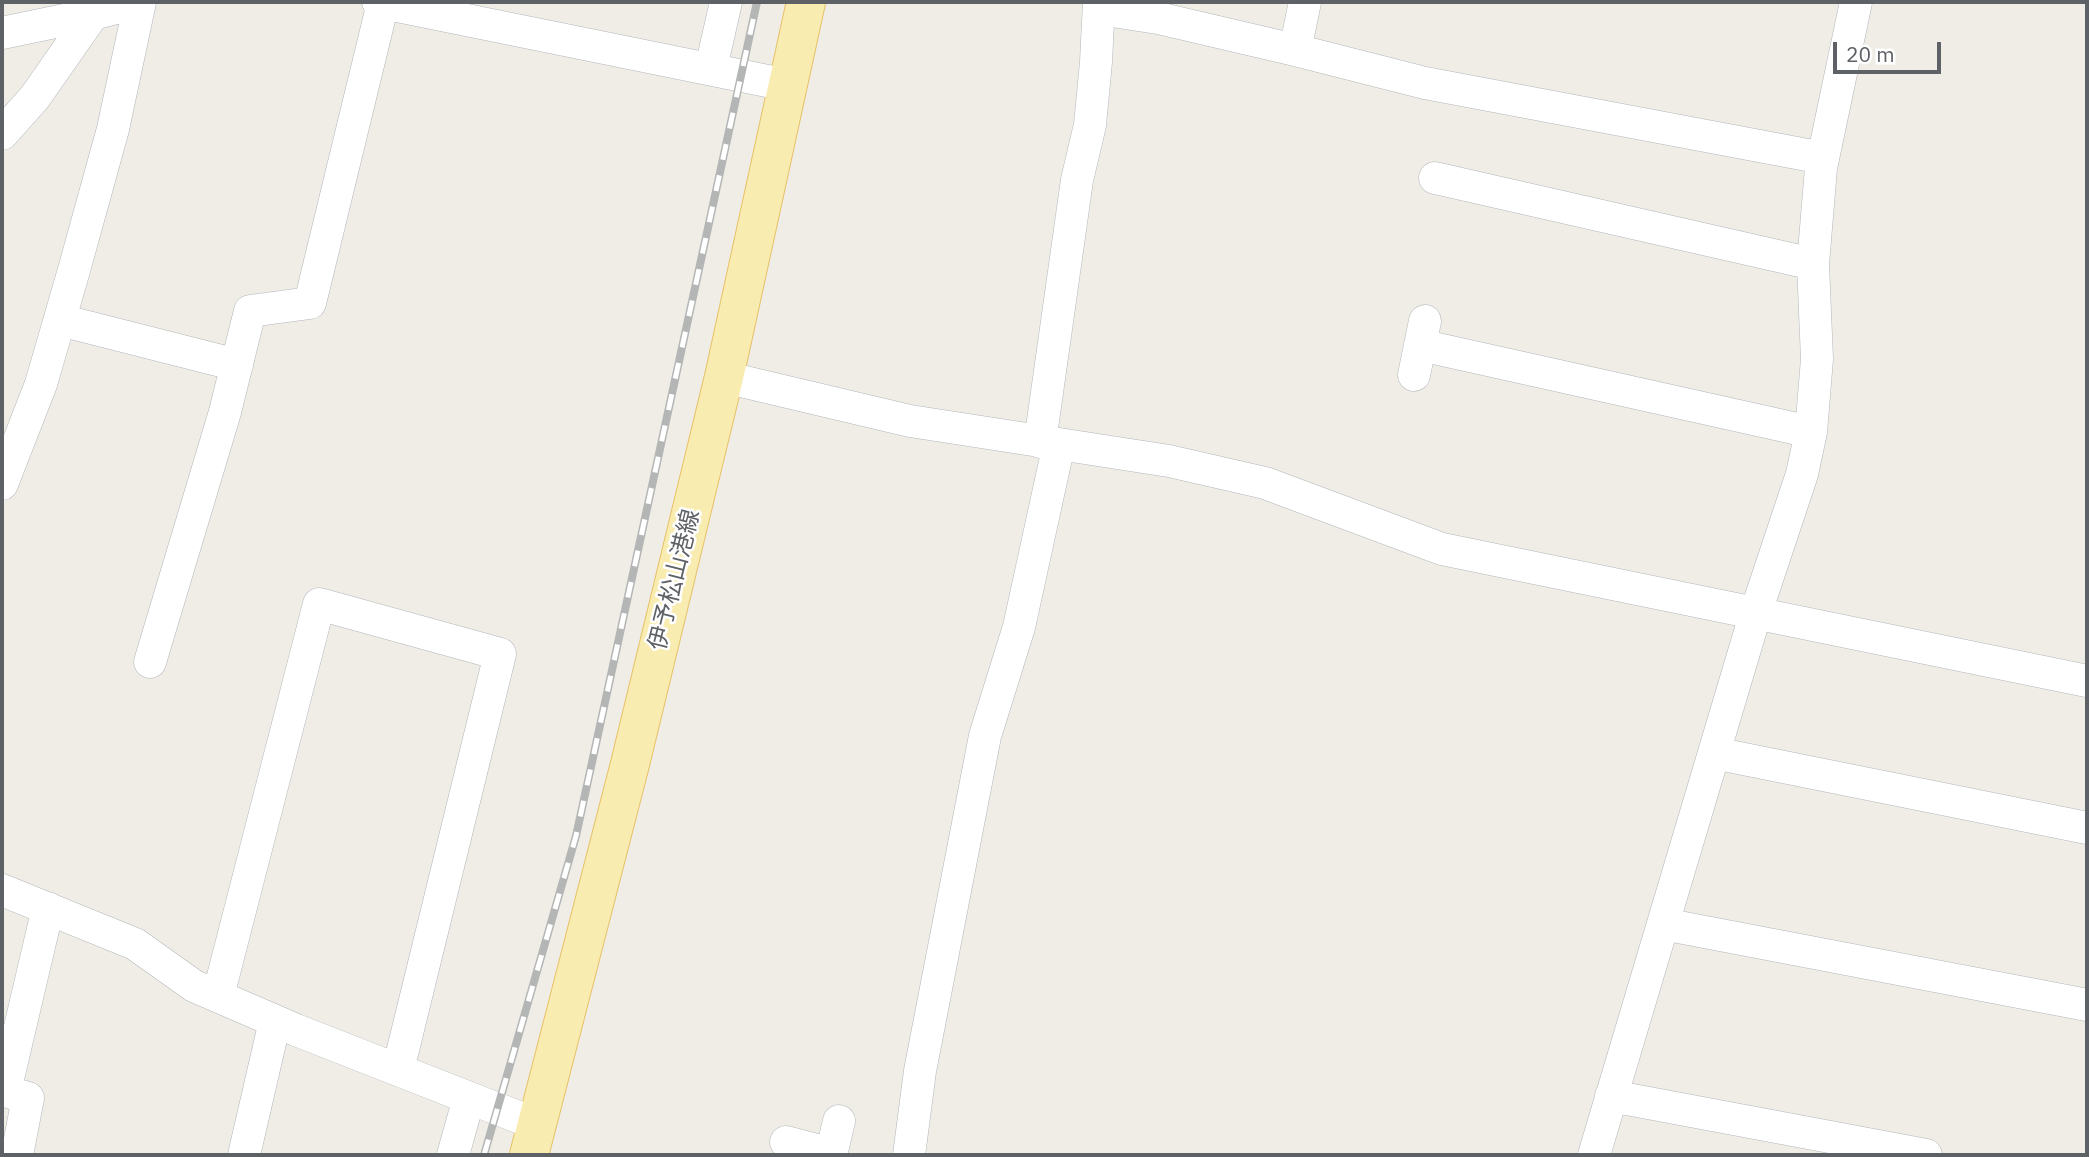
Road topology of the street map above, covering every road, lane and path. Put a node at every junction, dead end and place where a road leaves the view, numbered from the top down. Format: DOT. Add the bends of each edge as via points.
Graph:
graph roads {
  1 [pos="139,2"];
  2 [pos="380,2"];
  3 [pos="726,2"];
  4 [pos="806,2"];
  5 [pos="1305,2"];
  6 [pos="1856,2"];
  7 [pos="1099,5"];
  8 [pos="93,15"];
  9 [pos="2,33"];
  10 [pos="1295,50"];
  11 [pos="711,68"];
  12 [pos="787,85"];
  13 [pos="2,134"];
  14 [pos="1824,158"];
  15 [pos="1435,178"];
  16 [pos="1813,264"];
  17 [pos="60,320"];
  18 [pos="1420,347"];
  19 [pos="237,365"];
  20 [pos="724,377"];
  21 [pos="1811,432"];
  22 [pos="1049,443"];
  23 [pos="2,484"];
  24 [pos="1756,612"];
  25 [pos="150,662"];
  26 [pos="2087,681"];
  27 [pos="1714,753"];
  28 [pos="2087,828"];
  29 [pos="2,890"];
  30 [pos="48,908"];
  31 [pos="1663,924"];
  32 [pos="218,996"];
  33 [pos="2087,1005"];
  34 [pos="275,1021"];
  35 [pos="398,1069"];
  36 [pos="1611,1096"];
  37 [pos="469,1098"];
  38 [pos="839,1121"];
  39 [pos="533,1140"];
  40 [pos="786,1142"];
  41 [pos="17,1155"];
  42 [pos="244,1155"];
  43 [pos="453,1155"];
  44 [pos="831,1155"];
  45 [pos="909,1155"];
  46 [pos="1594,1155"];
  47 [pos="1926,1155"];
  1 -- 8 [label="street"];
  1 -- 17 [label="street" via="113,129"];
  2 -- 11 [label="street"];
  2 -- 19 [label="street" via="310,303 250,311"];
  3 -- 11 [label="street"];
  4 -- 12 [label="main road, 伊予松山港線"];
  5 -- 10 [label="street"];
  6 -- 14 [label="street"];
  7 -- 10 [label="street"];
  7 -- 22 [label="street" via="1090,125 1077,180"];
  8 -- 9 [label="street"];
  8 -- 13 [label="street" via="35,97"];
  10 -- 14 [label="street" via="1425,83"];
  11 -- 12 [label="street"];
  12 -- 20 [label="main road, 伊予松山港線"];
  14 -- 16 [label="street"];
  15 -- 16 [label="street"];
  16 -- 21 [label="street" via="1817,359"];
  17 -- 19 [label="street"];
  17 -- 23 [label="street"];
  18 -- 21 [label="street"];
  19 -- 25 [label="street"];
  20 -- 22 [label="street" via="909,421"];
  20 -- 39 [label="main road, 伊予松山港線"];
  21 -- 24 [label="street" via="1802,474"];
  22 -- 24 [label="street" via="1169,461 1265,484 1442,550"];
  22 -- 45 [label="street" via="1019,627 985,736 920,1071"];
  24 -- 26 [label="street"];
  24 -- 27 [label="street"];
  27 -- 28 [label="street"];
  27 -- 31 [label="street"];
  29 -- 30 [label="street"];
  30 -- 32 [label="street" via="135,944 194,986"];
  30 -- 41 [label="street" via="5,1091 28,1098"];
  31 -- 33 [label="street"];
  31 -- 36 [label="street"];
  32 -- 34 [label="street"];
  32 -- 35 [label="street" via="319,604 500,654"];
  34 -- 35 [label="street"];
  34 -- 42 [label="street"];
  35 -- 37 [label="street"];
  36 -- 46 [label="street"];
  36 -- 47 [label="street"];
  37 -- 39 [label="street"];
  37 -- 43 [label="street"];
  38 -- 44 [label="street"];
  40 -- 44 [label="street"];
}
